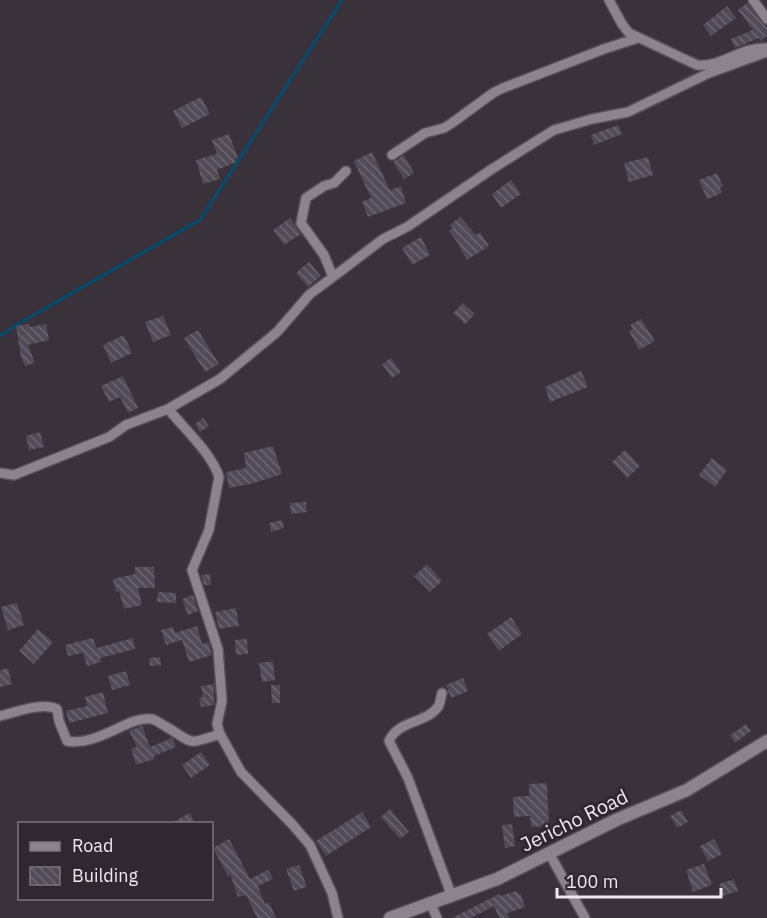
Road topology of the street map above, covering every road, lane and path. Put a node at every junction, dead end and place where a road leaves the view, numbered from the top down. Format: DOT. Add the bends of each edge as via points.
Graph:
graph roads {
  1 [pos="609,0"];
  2 [pos="753,0"];
  3 [pos="767,18"];
  4 [pos="638,38"];
  5 [pos="767,50"];
  6 [pos="392,155"];
  7 [pos="346,171"];
  8 [pos="333,276"];
  9 [pos="168,409"];
  10 [pos="0,473"];
  11 [pos="442,693"];
  12 [pos="0,716"];
  13 [pos="220,734"];
  14 [pos="767,741"];
  15 [pos="549,853"];
  16 [pos="451,894"];
  17 [pos="430,902"];
  18 [pos="338,918"];
  19 [pos="390,918"];
  20 [pos="437,918"];
  21 [pos="585,918"];
  1 -- 4 [label="street" via="622,24"];
  2 -- 3 [label="street"];
  4 -- 5 [label="street" via="707,66 742,51"];
  4 -- 6 [label="street" via="503,88 444,128 425,133"];
  5 -- 8 [label="street" via="628,112 554,130 383,239"];
  7 -- 8 [label="street" via="334,183 306,198 301,223 324,255"];
  8 -- 9 [label="street" via="310,294 277,332 220,380"];
  9 -- 10 [label="street" via="14,475"];
  9 -- 13 [label="street" via="219,477 209,530 192,570 218,649"];
  11 -- 16 [label="street" via="438,707 400,727 388,741 408,778"];
  12 -- 13 [label="street" via="53,707 67,741 77,743 139,720 153,719 188,742"];
  13 -- 18 [label="street" via="241,772 310,845 332,893"];
  14 -- 15 [label="street, Jericho Road" via="687,790"];
  15 -- 16 [label="street, Jericho Road" via="497,879"];
  15 -- 21 [label="street"];
  16 -- 17 [label="street, Jericho Road"];
  17 -- 19 [label="street, Jericho Road"];
  17 -- 20 [label="street"];
}
